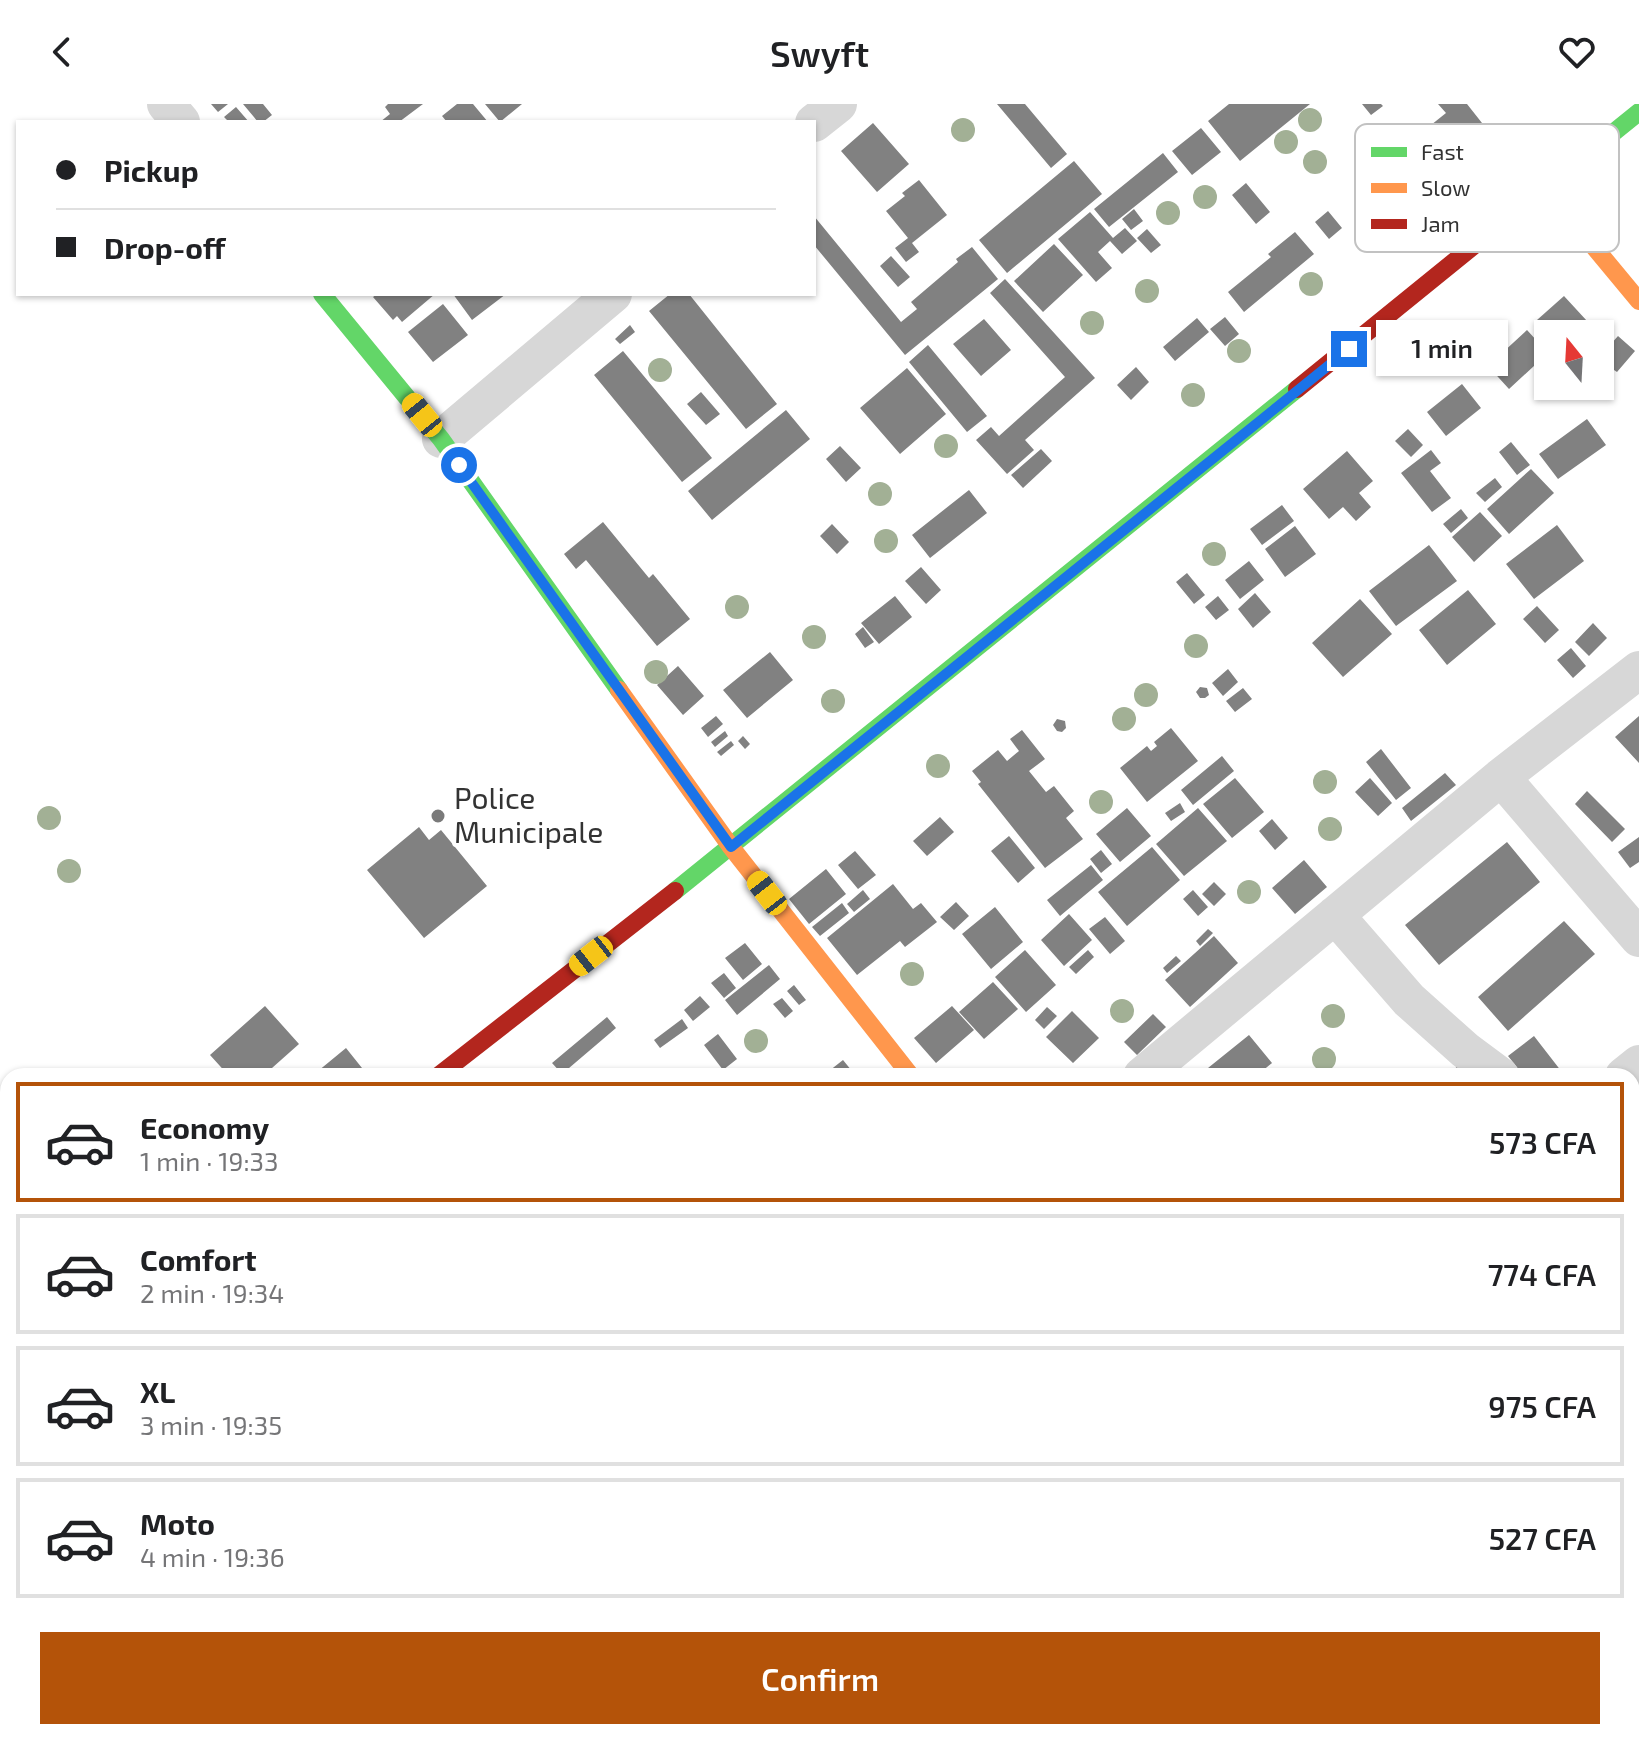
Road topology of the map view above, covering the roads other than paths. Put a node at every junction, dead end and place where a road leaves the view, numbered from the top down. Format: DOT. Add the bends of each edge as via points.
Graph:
graph roads {
  1 [pos="166,104"];
  2 [pos="798,104"];
  3 [pos="838,104"];
  4 [pos="1639,112"];
  5 [pos="179,120"];
  6 [pos="811,120"];
  7 [pos="816,121"];
  8 [pos="1619,129"];
  9 [pos="1468,252"];
  10 [pos="1598,252"];
  11 [pos="324,296"];
  12 [pos="611,296"];
  13 [pos="1639,301"];
  14 [pos="441,439"];
  15 [pos="1639,670"];
  16 [pos="1501,777"];
  17 [pos="731,847"];
  18 [pos="1335,915"];
  19 [pos="1639,938"];
  20 [pos="455,1068"];
  21 [pos="905,1068"];
  22 [pos="1152,1068"];
  23 [pos="1489,1068"];
  1 -- 5 [label="street"];
  2 -- 6 [label="street"];
  3 -- 7 [label="street"];
  4 -- 8 [label="main road"];
  9 -- 17 [label="main road"];
  10 -- 13 [label="main road"];
  11 -- 14 [label="main road"];
  12 -- 14 [label="street"];
  14 -- 17 [label="main road"];
  15 -- 16 [label="street"];
  16 -- 18 [label="street"];
  16 -- 19 [label="street"];
  17 -- 20 [label="main road"];
  17 -- 21 [label="main road"];
  18 -- 22 [label="street"];
  18 -- 23 [label="street" via="1409,1000"];
}
